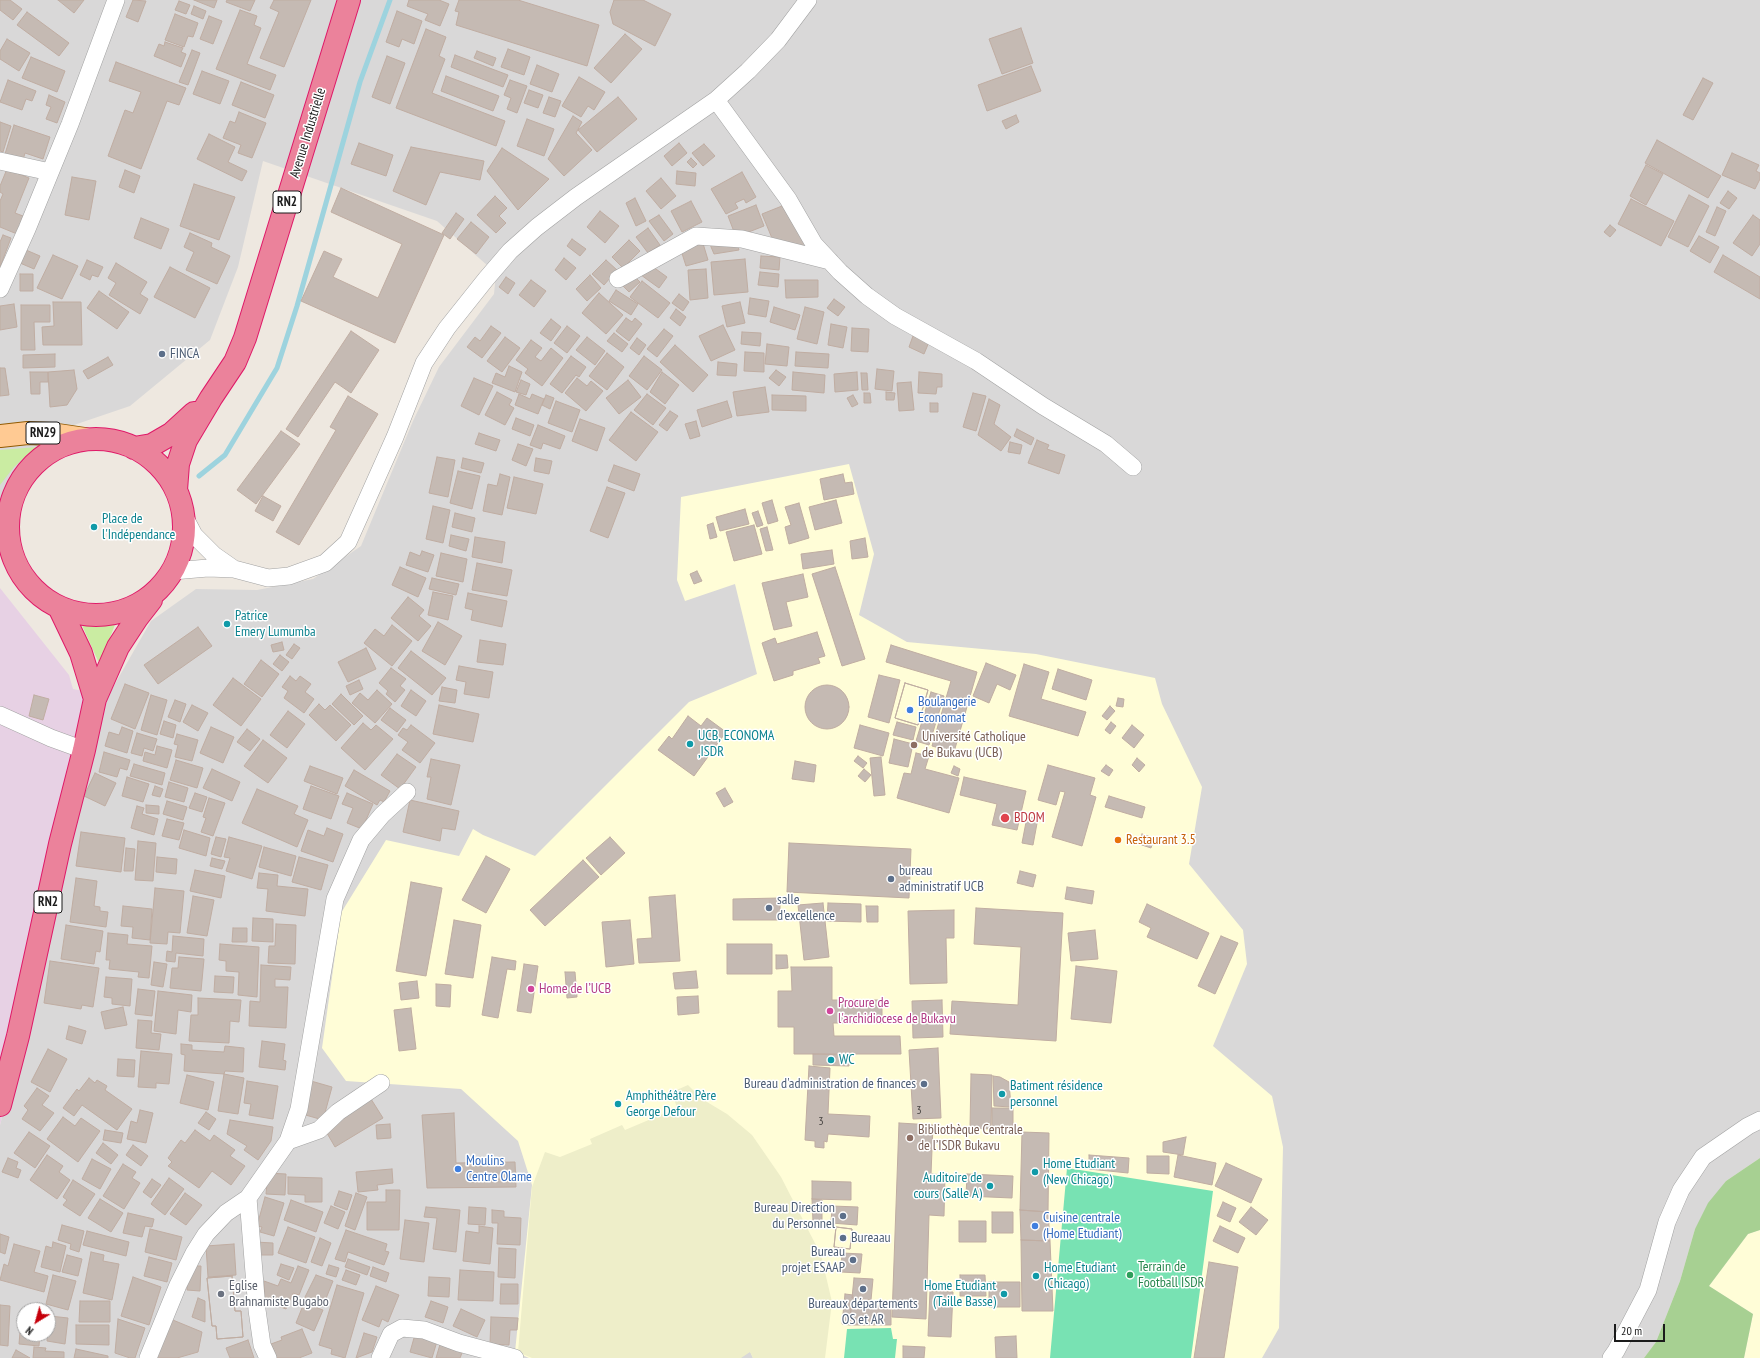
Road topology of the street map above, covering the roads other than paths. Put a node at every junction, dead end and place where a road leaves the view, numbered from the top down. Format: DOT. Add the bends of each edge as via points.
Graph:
graph roads {
  1 [pos="116,0"];
  2 [pos="349,0"];
  3 [pos="808,0"];
  4 [pos="716,100"];
  5 [pos="0,161"];
  6 [pos="50,172"];
  7 [pos="830,261"];
  8 [pos="618,279"];
  9 [pos="0,289"];
  10 [pos="211,398"];
  11 [pos="0,436"];
  12 [pos="85,440"];
  13 [pos="134,448"];
  14 [pos="1132,467"];
  15 [pos="176,490"];
  16 [pos="184,516"];
  17 [pos="4,528"];
  18 [pos="234,569"];
  19 [pos="173,571"];
  20 [pos="160,589"];
  21 [pos="59,607"];
  22 [pos="95,699"];
  23 [pos="0,715"];
  24 [pos="84,750"];
  25 [pos="407,792"];
  26 [pos="381,1083"];
  27 [pos="0,1105"];
  28 [pos="1760,1120"];
  29 [pos="288,1141"];
  30 [pos="248,1198"];
  31 [pos="148,1358"];
  32 [pos="268,1358"];
  33 [pos="380,1358"];
  34 [pos="515,1358"];
  35 [pos="1610,1358"];
  1 -- 6 [label="street"];
  2 -- 10 [label="highway, Avenue Industrielle / RN2" via="245,338 235,362"];
  3 -- 4 [label="street" via="778,40 748,72"];
  4 -- 7 [label="street" via="788,199 814,244"];
  4 -- 18 [label="street" via="537,227 510,251 486,279 447,328 424,363 395,437 348,542 325,563 289,576 268,578"];
  5 -- 6 [label="street"];
  6 -- 9 [label="street"];
  7 -- 8 [label="street" via="742,239 696,236"];
  7 -- 14 [label="street" via="867,296 895,316 976,361 1106,444"];
  10 -- 13 [label="highway, Avenue Industrielle / RN2" via="171,434 152,445"];
  10 -- 15 [label="highway, Avenue Industrielle / RN2" via="186,440 178,464"];
  11 -- 12 [label="main road, RN29" via="51,434"];
  12 -- 13 [label="highway" via="110,440"];
  12 -- 17 [label="highway" via="72,442 48,452 28,470 14,492"];
  13 -- 15 [label="highway" via="159,465"];
  15 -- 16 [label="highway"];
  16 -- 18 [label="street" via="194,535 214,555"];
  16 -- 19 [label="highway" via="182,551"];
  17 -- 21 [label="highway" via="13,558 27,582 36,592"];
  18 -- 19 [label="street"];
  19 -- 20 [label="highway"];
  20 -- 21 [label="highway" via="131,609 102,616 73,612"];
  20 -- 22 [label="highway, RN2" via="118,647"];
  21 -- 22 [label="highway, RN2" via="81,653"];
  22 -- 24 [label="highway, RN2"];
  23 -- 24 [label="street"];
  24 -- 27 [label="highway, RN2"];
  25 -- 29 [label="street" via="382,815 361,840 335,899 299,1109"];
  26 -- 29 [label="street" via="344,1108 319,1130"];
  28 -- 35 [label="street" via="1703,1157 1681,1190 1667,1222 1648,1290"];
  29 -- 30 [label="street"];
  30 -- 31 [label="street" via="226,1213 206,1234 194,1253"];
  30 -- 32 [label="street" via="257,1310 262,1345"];
  33 -- 34 [label="street" via="391,1334 402,1328 424,1330 459,1343"];
}
